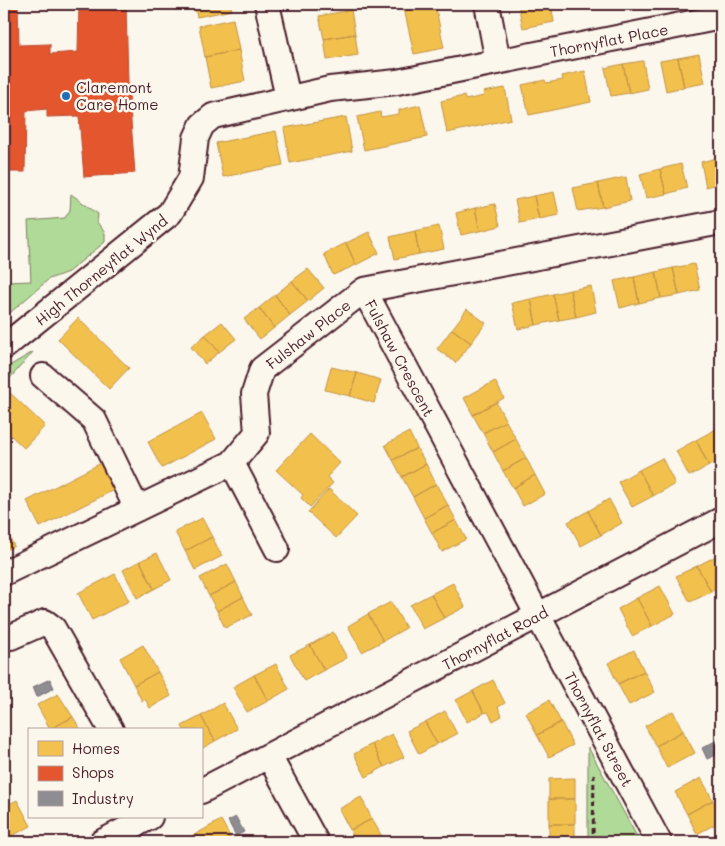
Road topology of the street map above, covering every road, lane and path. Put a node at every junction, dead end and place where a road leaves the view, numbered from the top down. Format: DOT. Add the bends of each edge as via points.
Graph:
graph roads {
  1 [pos="267,4"];
  2 [pos="487,4"];
  3 [pos="721,17"];
  4 [pos="498,62"];
  5 [pos="288,98"];
  6 [pos="202,125"];
  7 [pos="721,222"];
  8 [pos="364,290"];
  9 [pos="4,347"];
  10 [pos="42,376"];
  11 [pos="232,463"];
  12 [pos="137,509"];
  13 [pos="721,520"];
  14 [pos="278,549"];
  15 [pos="4,573"];
  16 [pos="539,615"];
  17 [pos="11,637"];
  18 [pos="110,728"];
  19 [pos="269,756"];
  20 [pos="594,768"];
  21 [pos="202,790"];
  22 [pos="148,818"];
  23 [pos="102,842"];
  24 [pos="316,842"];
  25 [pos="593,842"];
  26 [pos="659,842"];
  1 -- 5 [label="street"];
  2 -- 4 [label="street"];
  3 -- 4 [label="street, Thornyflat Place"];
  4 -- 5 [label="street, Thornyflat Place" via="397,82 330,89"];
  5 -- 6 [label="street, Thornyflat Place" via="213,116"];
  6 -- 9 [label="street, High Thorneyflat Wynd" via="196,138 191,178 182,198 170,213"];
  7 -- 8 [label="street, Fulshaw Crescent"];
  8 -- 11 [label="street, Fulshaw Place" via="262,369 254,394 257,432"];
  8 -- 16 [label="street, Fulshaw Crescent"];
  10 -- 12 [label="street" via="94,420"];
  11 -- 12 [label="street, Fulshaw Place"];
  11 -- 14 [label="street"];
  12 -- 15 [label="street, Fulshaw Place"];
  13 -- 16 [label="street, Thornyflat Road"];
  16 -- 19 [label="street, Thornyflat Road"];
  16 -- 26 [label="street, Thornyflat Street"];
  17 -- 18 [label="street" via="45,622 53,628"];
  19 -- 21 [label="street, Thornyflat Road"];
  19 -- 24 [label="street"];
  20 -- 25 [label="path"];
  22 -- 23 [label="street"];
}
